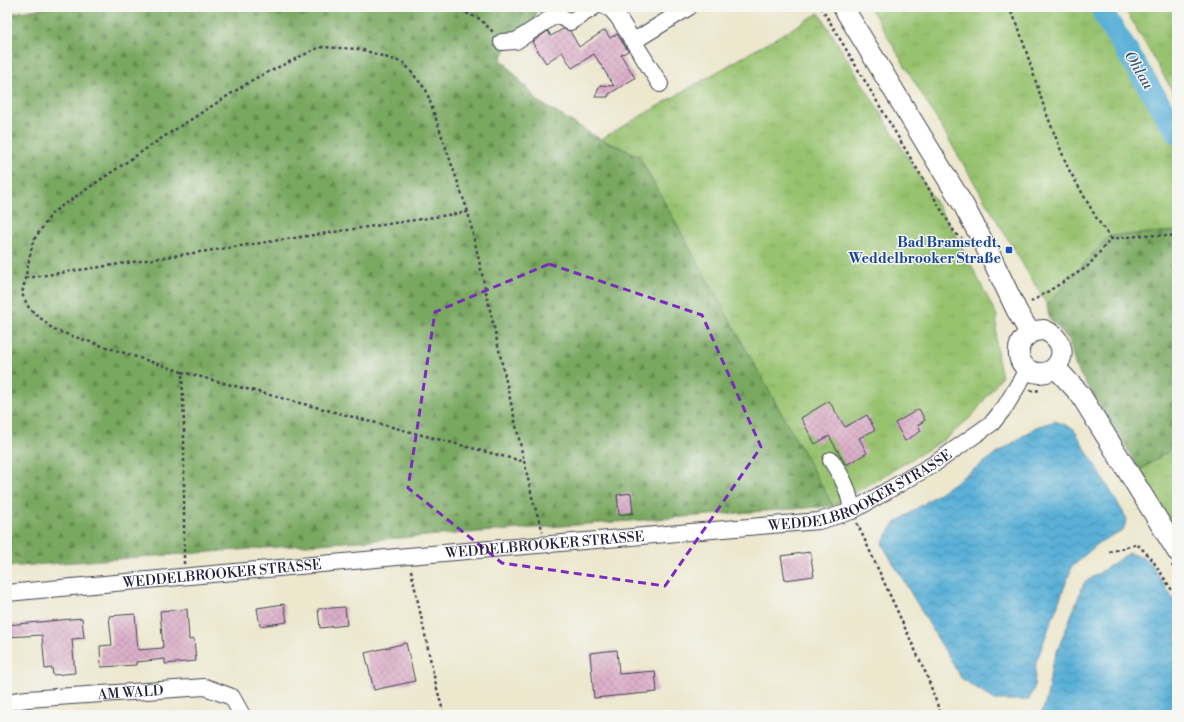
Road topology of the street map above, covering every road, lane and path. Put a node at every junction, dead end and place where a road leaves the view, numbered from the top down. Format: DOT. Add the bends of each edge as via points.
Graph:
graph roads {
  1 [pos="432,7"];
  2 [pos="594,7"];
  3 [pos="606,7"];
  4 [pos="690,7"];
  5 [pos="843,7"];
  6 [pos="1008,7"];
  7 [pos="634,41"];
  8 [pos="502,42"];
  9 [pos="660,84"];
  10 [pos="468,212"];
  11 [pos="1177,236"];
  12 [pos="1111,239"];
  13 [pos="26,278"];
  14 [pos="1017,311"];
  15 [pos="1030,333"];
  16 [pos="1055,367"];
  17 [pos="1027,370"];
  18 [pos="182,372"];
  19 [pos="832,460"];
  20 [pos="524,462"];
  21 [pos="852,511"];
  22 [pos="547,544"];
  23 [pos="1177,551"];
  24 [pos="1109,552"];
  25 [pos="408,556"];
  26 [pos="184,576"];
  27 [pos="7,593"];
  28 [pos="1177,598"];
  29 [pos="7,702"];
  30 [pos="242,715"];
  31 [pos="444,715"];
  32 [pos="940,715"];
  1 -- 8 [label="path" via="459,10 480,19"];
  2 -- 8 [label="street" via="570,22 554,16 516,41"];
  3 -- 7 [label="street" via="618,17"];
  4 -- 7 [label="street"];
  5 -- 14 [label="main road" via="964,206"];
  6 -- 12 [label="path" via="1017,23 1045,110 1068,168"];
  7 -- 9 [label="street"];
  10 -- 13 [label="path"];
  10 -- 13 [label="path" via="426,90 404,63 360,49 320,47 254,79 53,212 33,241"];
  10 -- 20 [label="path"];
  11 -- 12 [label="path" via="1146,235"];
  12 -- 14 [label="path" via="1087,267"];
  13 -- 18 [label="path" via="22,294 29,308 54,330"];
  14 -- 15 [label="main road"];
  15 -- 16 [label="main road" via="1044,330 1060,342 1061,355"];
  15 -- 17 [label="main road" via="1021,342 1019,349 1021,362"];
  16 -- 17 [label="main road" via="1044,373"];
  16 -- 23 [label="main road" via="1080,394"];
  17 -- 21 [label="street, WEDDELBROOKER STRASSE" via="1005,407 992,423 934,464"];
  18 -- 20 [label="path"];
  18 -- 26 [label="path"];
  19 -- 21 [label="street" via="846,485"];
  20 -- 22 [label="path"];
  21 -- 22 [label="street, WEDDELBROOKER STRASSE" via="819,521"];
  21 -- 32 [label="path" via="927,676"];
  22 -- 25 [label="street, WEDDELBROOKER STRASSE"];
  24 -- 28 [label="path" via="1136,544 1151,558"];
  25 -- 26 [label="street, WEDDELBROOKER STRASSE"];
  25 -- 31 [label="path"];
  26 -- 27 [label="street, WEDDELBROOKER STRASSE"];
  29 -- 30 [label="street, AM WALD" via="205,687 232,697"];
}
